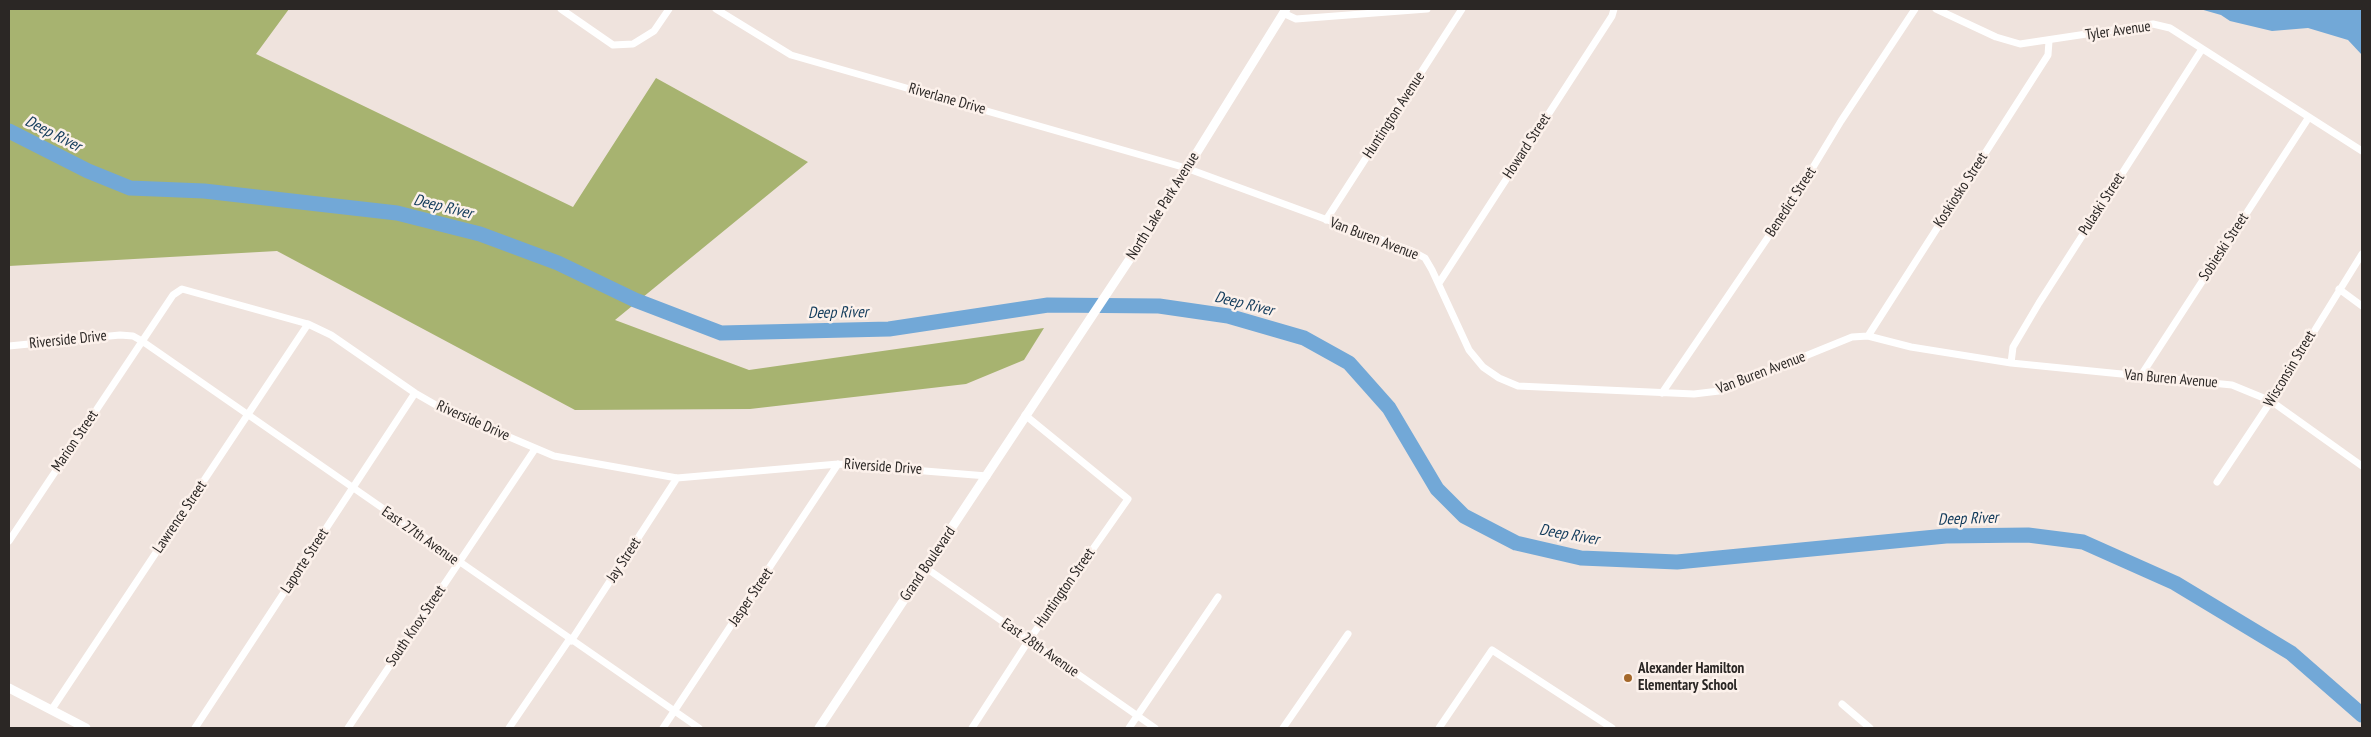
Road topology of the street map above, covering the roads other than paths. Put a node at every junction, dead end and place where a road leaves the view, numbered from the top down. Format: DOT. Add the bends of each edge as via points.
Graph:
graph roads {
  1 [pos="561,9"];
  2 [pos="669,9"];
  3 [pos="716,9"];
  4 [pos="1427,9"];
  5 [pos="1462,9"];
  6 [pos="1614,9"];
  7 [pos="1915,9"];
  8 [pos="1936,9"];
  9 [pos="1285,11"];
  10 [pos="2049,41"];
  11 [pos="2202,49"];
  12 [pos="2309,117"];
  13 [pos="2362,151"];
  14 [pos="1186,168"];
  15 [pos="1326,220"];
  16 [pos="2362,254"];
  17 [pos="1439,283"];
  18 [pos="2339,289"];
  19 [pos="2362,306"];
  20 [pos="308,324"];
  21 [pos="1868,336"];
  22 [pos="142,341"];
  23 [pos="9,346"];
  24 [pos="2011,363"];
  25 [pos="2140,377"];
  26 [pos="415,393"];
  27 [pos="1662,393"];
  28 [pos="1036,400"];
  29 [pos="2271,402"];
  30 [pos="249,415"];
  31 [pos="1025,415"];
  32 [pos="536,449"];
  33 [pos="838,464"];
  34 [pos="2362,466"];
  35 [pos="986,476"];
  36 [pos="676,478"];
  37 [pos="2217,482"];
  38 [pos="353,489"];
  39 [pos="9,541"];
  40 [pos="458,562"];
  41 [pos="926,568"];
  42 [pos="1218,597"];
  43 [pos="1348,634"];
  44 [pos="570,640"];
  45 [pos="1028,640"];
  46 [pos="9,688"];
  47 [pos="1842,704"];
  48 [pos="52,709"];
  49 [pos="674,712"];
  50 [pos="1138,716"];
  51 [pos="1601,721"];
  52 [pos="86,728"];
  53 [pos="195,728"];
  54 [pos="348,728"];
  55 [pos="509,728"];
  56 [pos="663,728"];
  57 [pos="699,728"];
  58 [pos="819,728"];
  59 [pos="972,728"];
  60 [pos="1129,728"];
  61 [pos="1155,728"];
  62 [pos="1283,728"];
  63 [pos="1439,728"];
  64 [pos="1596,728"];
  65 [pos="1612,728"];
  66 [pos="1870,728"];
  1 -- 2 [label="street" via="613,45 633,44 654,31"];
  3 -- 14 [label="street, Riverlane Drive" via="791,55"];
  4 -- 9 [label="street" via="1296,19"];
  5 -- 15 [label="street, Huntington Avenue"];
  6 -- 17 [label="street, Howard Street"];
  7 -- 27 [label="street, Benedict Street" via="1792,202"];
  8 -- 10 [label="street, Tyler Avenue" via="1996,37 2020,44"];
  9 -- 14 [label="street, North Lake Park Avenue"];
  10 -- 11 [label="street, Tyler Avenue" via="2153,24 2170,28"];
  10 -- 21 [label="street, Koskiosko Street" via="2048,55"];
  11 -- 12 [label="street, Tyler Avenue"];
  11 -- 24 [label="street, Pulaski Street" via="2038,303 2013,347"];
  12 -- 13 [label="street, Tyler Avenue"];
  12 -- 25 [label="street, Sobieski Street"];
  14 -- 15 [label="street, Van Buren Avenue"];
  14 -- 28 [label="street, North Lake Park Avenue"];
  15 -- 17 [label="street, Van Buren Avenue" via="1412,251 1424,258"];
  16 -- 18 [label="street, Wisconsin Street"];
  17 -- 27 [label="street, Van Buren Avenue" via="1469,350 1483,367 1499,378 1518,386"];
  18 -- 19 [label="street"];
  18 -- 29 [label="street, Wisconsin Street"];
  20 -- 22 [label="street, Riverside Drive" via="182,289 173,294"];
  20 -- 26 [label="street, Riverside Drive" via="331,335"];
  20 -- 30 [label="street, Lawrence Street"];
  21 -- 24 [label="street, Van Buren Avenue" via="1911,347"];
  21 -- 27 [label="street, Van Buren Avenue" via="1852,337 1719,391"];
  22 -- 23 [label="street, Riverside Drive" via="120,335"];
  22 -- 30 [label="street, East 27th Avenue"];
  22 -- 39 [label="street, Marion Street"];
  24 -- 25 [label="street, Van Buren Avenue"];
  25 -- 29 [label="street, Van Buren Avenue" via="2232,385"];
  26 -- 32 [label="street, Riverside Drive"];
  26 -- 38 [label="street, Laporte Street"];
  28 -- 31 [label="street, Grand Boulevard"];
  29 -- 34 [label="street, Van Buren Avenue"];
  29 -- 37 [label="street, Wisconsin Street"];
  30 -- 38 [label="street, East 27th Avenue"];
  30 -- 48 [label="street, Lawrence Street"];
  31 -- 35 [label="street, Grand Boulevard"];
  31 -- 45 [label="street, Huntington Street" via="1128,499"];
  32 -- 36 [label="street, Riverside Drive" via="584,463"];
  32 -- 40 [label="street, South Knox Street"];
  33 -- 35 [label="street, Riverside Drive"];
  33 -- 36 [label="street, Riverside Drive"];
  33 -- 49 [label="street, Jasper Street"];
  35 -- 41 [label="street, Grand Boulevard"];
  36 -- 44 [label="street, Jay Street"];
  38 -- 40 [label="street, East 27th Avenue"];
  38 -- 53 [label="street, Laporte Street"];
  40 -- 44 [label="street, East 27th Avenue"];
  40 -- 54 [label="street, South Knox Street"];
  41 -- 45 [label="street, East 28th Avenue"];
  41 -- 58 [label="street, Grand Boulevard"];
  42 -- 50 [label="street"];
  43 -- 62 [label="street"];
  44 -- 49 [label="street, East 27th Avenue"];
  44 -- 55 [label="street, Jay Street"];
  45 -- 50 [label="street, East 28th Avenue"];
  45 -- 59 [label="street, Huntington Street"];
  46 -- 48 [label="street"];
  47 -- 66 [label="street"];
  48 -- 52 [label="street"];
  49 -- 56 [label="street, Jasper Street"];
  49 -- 57 [label="street, East 27th Avenue"];
  50 -- 60 [label="street"];
  50 -- 61 [label="street, East 28th Avenue"];
  51 -- 63 [label="street" via="1492,650"];
  51 -- 64 [label="street"];
  51 -- 65 [label="street"];
}
